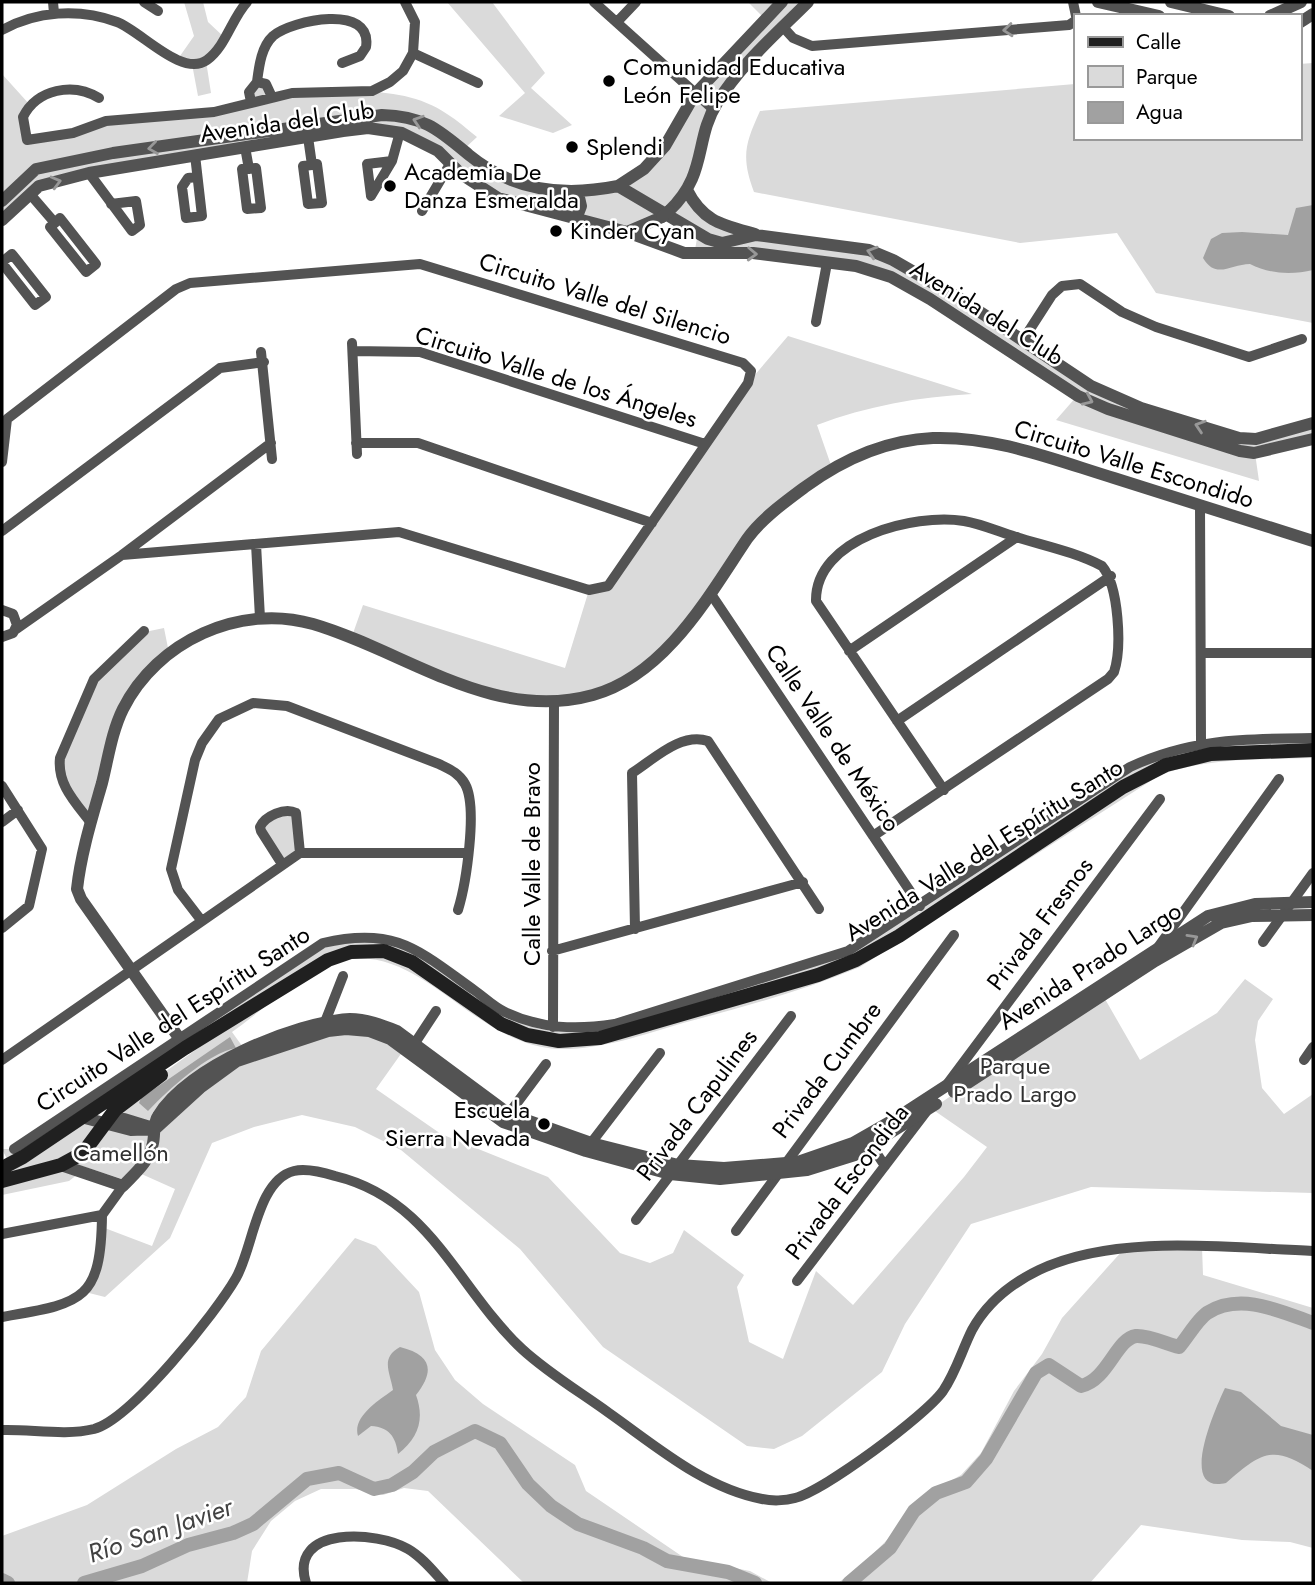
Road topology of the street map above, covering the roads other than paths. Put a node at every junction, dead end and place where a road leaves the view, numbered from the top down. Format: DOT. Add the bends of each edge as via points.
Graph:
graph roads {
  1 [pos="53,2"];
  2 [pos="144,2"];
  3 [pos="247,2"];
  4 [pos="405,2"];
  5 [pos="594,2"];
  6 [pos="636,2"];
  7 [pos="782,2"];
  8 [pos="808,2"];
  9 [pos="1098,2"];
  10 [pos="1171,2"];
  11 [pos="1301,2"];
  12 [pos="158,11"];
  13 [pos="54,13"];
  14 [pos="1150,14"];
  15 [pos="1221,14"];
  16 [pos="1274,14"];
  17 [pos="617,22"];
  18 [pos="1074,22"];
  19 [pos="783,27"];
  20 [pos="2,30"];
  21 [pos="413,53"];
  22 [pos="342,63"];
  23 [pos="257,82"];
  24 [pos="478,83"];
  25 [pos="695,94"];
  26 [pos="272,97"];
  27 [pos="99,98"];
  28 [pos="251,102"];
  29 [pos="713,110"];
  30 [pos="367,122"];
  31 [pos="400,132"];
  32 [pos="308,137"];
  33 [pos="219,145"];
  34 [pos="246,147"];
  35 [pos="195,155"];
  36 [pos="392,161"];
  37 [pos="450,164"];
  38 [pos="312,165"];
  39 [pos="249,169"];
  40 [pos="89,173"];
  41 [pos="197,177"];
  42 [pos="618,186"];
  43 [pos="687,190"];
  44 [pos="578,192"];
  45 [pos="30,194"];
  46 [pos="2,201"];
  47 [pos="111,204"];
  48 [pos="422,211"];
  49 [pos="576,219"];
  50 [pos="2,220"];
  51 [pos="55,223"];
  52 [pos="640,232"];
  53 [pos="756,234"];
  54 [pos="3,258"];
  55 [pos="828,263"];
  56 [pos="816,322"];
  57 [pos="1302,339"];
  58 [pos="1023,340"];
  59 [pos="1313,423"];
  60 [pos="1223,439"];
  61 [pos="1313,439"];
  62 [pos="271,443"];
  63 [pos="356,443"];
  64 [pos="705,444"];
  65 [pos="357,454"];
  66 [pos="271,458"];
  67 [pos="2,462"];
  68 [pos="1200,505"];
  69 [pos="652,523"];
  70 [pos="2,531"];
  71 [pos="1017,537"];
  72 [pos="1313,541"];
  73 [pos="256,544"];
  74 [pos="122,555"];
  75 [pos="1111,576"];
  76 [pos="711,594"];
  77 [pos="3,608"];
  78 [pos="15,616"];
  79 [pos="34,618"];
  80 [pos="260,618"];
  81 [pos="144,631"];
  82 [pos="7,636"];
  83 [pos="849,651"];
  84 [pos="1202,653"];
  85 [pos="1313,653"];
  86 [pos="554,701"];
  87 [pos="897,721"];
  88 [pos="1313,738"];
  89 [pos="1201,742"];
  90 [pos="1313,750"];
  91 [pos="1279,779"];
  92 [pos="2,786"];
  93 [pos="944,790"];
  94 [pos="1160,799"];
  95 [pos="18,810"];
  96 [pos="2,822"];
  97 [pos="91,823"];
  98 [pos="873,836"];
  99 [pos="300,853"];
  100 [pos="468,853"];
  101 [pos="282,864"];
  102 [pos="1313,873"];
  103 [pos="803,882"];
  104 [pos="1313,901"];
  105 [pos="1293,902"];
  106 [pos="920,906"];
  107 [pos="819,909"];
  108 [pos="458,910"];
  109 [pos="1313,915"];
  110 [pos="1282,916"];
  111 [pos="201,920"];
  112 [pos="2,928"];
  113 [pos="635,929"];
  114 [pos="954,935"];
  115 [pos="1263,942"];
  116 [pos="1160,945"];
  117 [pos="552,951"];
  118 [pos="1155,961"];
  119 [pos="131,970"];
  120 [pos="343,976"];
  121 [pos="436,1011"];
  122 [pos="791,1016"];
  123 [pos="325,1022"];
  124 [pos="227,1023"];
  125 [pos="553,1027"];
  126 [pos="309,1032"];
  127 [pos="183,1043"];
  128 [pos="976,1045"];
  129 [pos="1313,1047"];
  130 [pos="412,1048"];
  131 [pos="660,1053"];
  132 [pos="991,1055"];
  133 [pos="2,1060"];
  134 [pos="1304,1060"];
  135 [pos="547,1064"];
  136 [pos="942,1091"];
  137 [pos="929,1108"];
  138 [pos="81,1117"];
  139 [pos="506,1118"];
  140 [pos="104,1123"];
  141 [pos="155,1129"];
  142 [pos="588,1147"];
  143 [pos="866,1149"];
  144 [pos="19,1153"];
  145 [pos="2,1161"];
  146 [pos="66,1163"];
  147 [pos="885,1166"];
  148 [pos="2,1168"];
  149 [pos="674,1169"];
  150 [pos="779,1169"];
  151 [pos="2,1181"];
  152 [pos="125,1183"];
  153 [pos="102,1215"];
  154 [pos="636,1220"];
  155 [pos="736,1231"];
  156 [pos="2,1234"];
  157 [pos="1313,1251"];
  158 [pos="797,1281"];
  159 [pos="2,1317"];
  160 [pos="2,1430"];
  161 [pos="306,1583"];
  162 [pos="444,1583"];
  1 -- 13 [label="street"];
  2 -- 12 [label="street"];
  3 -- 13 [label="street" via="206,61 192,64 176,60 117,22"];
  4 -- 21 [label="street" via="415,22"];
  5 -- 17 [label="street"];
  6 -- 17 [label="street"];
  7 -- 25 [label="street"];
  8 -- 19 [label="street"];
  9 -- 14 [label="street"];
  10 -- 15 [label="street"];
  11 -- 16 [label="street"];
  13 -- 20 [label="street" via="21,20"];
  17 -- 25 [label="street"];
  18 -- 19 [label="street, one-way" via="812,46 793,38"];
  19 -- 29 [label="street"];
  21 -- 24 [label="street"];
  21 -- 26 [label="street" via="397,76 372,91"];
  22 -- 23 [label="street" via="360,57 366,47 364,30 356,22 345,19 291,26 269,41"];
  23 -- 26 [label="street" via="268,86"];
  23 -- 28 [label="street" via="249,92"];
  25 -- 29 [label="street"];
  25 -- 42 [label="street" via="665,146"];
  26 -- 28 [label="street"];
  27 -- 28 [label="street" via="74,90 38,99 23,117 27,139 73,133 106,121 184,117"];
  29 -- 43 [label="street" via="695,178"];
  30 -- 31 [label="street, Avenida del Club"];
  30 -- 32 [label="street, Avenida del Club"];
  30 -- 33 [label="street, Avenida del Club"];
  44 -- 30 [label="street, Avenida del Club, one-way" via="532,188 506,179 423,121 398,115"];
  31 -- 36 [label="street"];
  31 -- 37 [label="street, Avenida del Club" via="438,152"];
  32 -- 34 [label="street, Avenida del Club"];
  32 -- 38 [label="street"];
  33 -- 34 [label="street, Avenida del Club"];
  33 -- 35 [label="street, Avenida del Club"];
  33 -- 46 [label="street, Avenida del Club, one-way" via="113,153 36,169"];
  34 -- 39 [label="street"];
  35 -- 40 [label="street, Avenida del Club"];
  35 -- 41 [label="street"];
  37 -- 48 [label="street"];
  37 -- 49 [label="street, Avenida del Club" via="498,198"];
  45 -- 40 [label="street, Avenida del Club, one-way" via="39,186"];
  40 -- 47 [label="street"];
  42 -- 44 [label="street, Avenida del Club"];
  42 -- 53 [label="street, Avenida del Club" via="708,239 722,243"];
  43 -- 52 [label="street" via="666,214"];
  43 -- 53 [label="street" via="702,214"];
  44 -- 49 [label="street" via="581,206"];
  45 -- 50 [label="street, Avenida del Club"];
  45 -- 51 [label="street"];
  49 -- 52 [label="street, Avenida del Club"];
  51 -- 51 [label="street" via="50,227 86,272 96,264 60,218"];
  52 -- 55 [label="street, Avenida del Club, one-way" via="694,255 753,253"];
  58 -- 53 [label="street, Avenida del Club, one-way" via="869,250"];
  54 -- 54 [label="street" via="35,305 46,296 12,254"];
  55 -- 56 [label="street"];
  55 -- 60 [label="street, Avenida del Club, one-way" via="891,277 1078,396"];
  57 -- 58 [label="street" via="1249,357 1156,327 1122,312 1080,284 1062,286 1052,295"];
  60 -- 58 [label="street, Avenida del Club, one-way" via="1115,398"];
  59 -- 60 [label="street, Avenida del Club" via="1256,439"];
  60 -- 61 [label="street, Avenida del Club" via="1255,453"];
  62 -- 66 [label="street"];
  62 -- 70 [label="street" via="263,357 220,369"];
  62 -- 74 [label="street"];
  63 -- 64 [label="street, Circuito Valle de los Ángeles" via="352,347 420,352"];
  63 -- 65 [label="street, Circuito Valle de los Ángeles"];
  63 -- 69 [label="street" via="418,443"];
  64 -- 67 [label="street, Circuito Valle del Silencio" via="748,383 751,371 743,363 409,264 190,283 176,289 7,419"];
  64 -- 69 [label="street, Circuito Valle del Silencio"];
  68 -- 72 [label="street, Circuito Valle Escondido"];
  68 -- 76 [label="street, Circuito Valle Escondido" via="1005,444 932,438 875,449 832,468 751,533"];
  68 -- 84 [label="street"];
  69 -- 73 [label="street, Circuito Valle del Silencio" via="608,586 599,590 399,532"];
  71 -- 75 [label="street" via="1088,559"];
  71 -- 83 [label="street"];
  71 -- 83 [label="street" via="964,521 940,521 886,529 857,539 826,566 816,586 816,601"];
  73 -- 74 [label="street, Circuito Valle del Silencio"];
  73 -- 80 [label="street"];
  74 -- 79 [label="street"];
  75 -- 87 [label="street"];
  75 -- 93 [label="street" via="1114,673"];
  76 -- 86 [label="street, Circuito Valle Escondido" via="642,671 593,695"];
  76 -- 98 [label="street, Calle Valle de México"];
  77 -- 78 [label="street"];
  78 -- 79 [label="street"];
  78 -- 82 [label="street"];
  79 -- 82 [label="street"];
  80 -- 86 [label="street, Circuito Valle Escondido" via="311,623 495,698"];
  80 -- 97 [label="street, Circuito Valle Escondido" via="230,622 192,637 141,682 123,709"];
  81 -- 97 [label="street" via="94,679 60,758 62,784"];
  83 -- 87 [label="street"];
  84 -- 85 [label="street"];
  84 -- 89 [label="street"];
  86 -- 117 [label="street, Calle Valle de Bravo"];
  87 -- 93 [label="street"];
  88 -- 89 [label="street, Circuito Valle del Espíritu Santo"];
  89 -- 106 [label="street, Circuito Valle del Espíritu Santo" via="1130,767"];
  90 -- 124 [label="main road, Avenida Valle del Espíritu Santo" via="1211,754 1166,765 1123,787 856,960 600,1038 559,1041 527,1035 501,1024 412,962 384,951 351,952 328,960"];
  91 -- 116 [label="street"];
  92 -- 95 [label="street"];
  93 -- 98 [label="street"];
  94 -- 128 [label="street, Privada Fresnos"];
  95 -- 96 [label="street"];
  95 -- 112 [label="street" via="39,840 41,858 30,906"];
  97 -- 119 [label="street, Circuito Valle Escondido" via="77,889"];
  98 -- 106 [label="street, Calle Valle de México"];
  99 -- 100 [label="street"];
  99 -- 101 [label="street"];
  99 -- 101 [label="street" via="296,813 286,810 265,819 261,831"];
  100 -- 108 [label="street"];
  100 -- 111 [label="street" via="469,795 451,769 287,706 254,703 219,719 202,743 172,854 173,880"];
  101 -- 111 [label="street"];
  102 -- 105 [label="street"];
  103 -- 107 [label="street"];
  103 -- 113 [label="street"];
  103 -- 113 [label="street" via="708,741 696,737 632,773"];
  104 -- 105 [label="street, Avenida Prado Largo"];
  105 -- 110 [label="street"];
  105 -- 116 [label="street, Avenida Prado Largo" via="1231,908 1208,916"];
  106 -- 125 [label="street, Circuito Valle del Espíritu Santo" via="848,951 819,962 615,1024 580,1030"];
  109 -- 110 [label="street, Avenida Prado Largo"];
  110 -- 115 [label="street"];
  118 -- 110 [label="street, Avenida Prado Largo, one-way" via="1221,923"];
  111 -- 119 [label="street"];
  113 -- 117 [label="street"];
  114 -- 150 [label="street, Privada Cumbre"];
  116 -- 118 [label="street"];
  116 -- 132 [label="street, Avenida Prado Largo"];
  117 -- 125 [label="street, Calle Valle de Bravo"];
  118 -- 137 [label="street, Avenida Prado Largo"];
  119 -- 127 [label="street, Circuito Valle Escondido"];
  119 -- 133 [label="street"];
  120 -- 123 [label="street"];
  121 -- 130 [label="street"];
  122 -- 149 [label="street, Privada Capulines"];
  123 -- 126 [label="street, Avenida Prado Largo"];
  123 -- 130 [label="street, Avenida Prado Largo" via="353,1019 378,1023"];
  124 -- 127 [label="main road, Avenida Valle del Espíritu Santo"];
  124 -- 140 [label="main road, Avenida Valle del Espíritu Santo"];
  125 -- 127 [label="street, Circuito Valle del Espíritu Santo" via="503,1011 404,943 380,936 350,936 305,952"];
  126 -- 130 [label="street, Avenida Prado Largo" via="369,1031"];
  126 -- 141 [label="street, Avenida Prado Largo" via="237,1062"];
  127 -- 138 [label="main road, Avenida Valle del Espíritu Santo"];
  127 -- 144 [label="street, Circuito Valle del Espíritu Santo"];
  128 -- 132 [label="street"];
  128 -- 136 [label="street, Privada Fresnos"];
  129 -- 134 [label="street"];
  130 -- 139 [label="street, Avenida Prado Largo"];
  131 -- 142 [label="street"];
  132 -- 136 [label="street, Avenida Prado Largo"];
  135 -- 139 [label="street"];
  136 -- 137 [label="street, Privada Fresnos"];
  136 -- 150 [label="street, Avenida Prado Largo" via="853,1143"];
  137 -- 143 [label="street, Avenida Prado Largo"];
  137 -- 147 [label="street, Privada Escondida"];
  138 -- 140 [label="street"];
  138 -- 144 [label="main road, Avenida Valle del Espíritu Santo"];
  139 -- 142 [label="street, Avenida Prado Largo"];
  140 -- 141 [label="street" via="124,1119"];
  140 -- 146 [label="main road, Avenida Valle del Espíritu Santo" via="83,1153"];
  141 -- 152 [label="street" via="148,1159"];
  142 -- 149 [label="street, Avenida Prado Largo"];
  143 -- 147 [label="street" via="877,1154"];
  143 -- 150 [label="street, Avenida Prado Largo" via="807,1170"];
  144 -- 145 [label="main road"];
  144 -- 148 [label="main road, Avenida Valle del Espíritu Santo"];
  146 -- 151 [label="main road"];
  146 -- 152 [label="street"];
  147 -- 158 [label="street, Privada Escondida"];
  149 -- 150 [label="street, Avenida Prado Largo" via="720,1179"];
  149 -- 154 [label="street, Privada Capulines"];
  150 -- 155 [label="street, Privada Cumbre"];
  152 -- 153 [label="street"];
  153 -- 156 [label="street"];
  153 -- 159 [label="street" via="101,1256 96,1276 85,1292 63,1306"];
  157 -- 160 [label="street" via="1152,1248 1086,1253 1041,1269 1000,1295 984,1312 952,1377 932,1405 827,1484 793,1499 766,1500 740,1494 692,1471 545,1368 505,1331 446,1252 396,1203 369,1186 342,1177 292,1171 275,1182 265,1198 248,1252 224,1298 134,1403 94,1429"];
  161 -- 162 [label="street" via="305,1563 312,1549 338,1536 381,1539 408,1549"];
}
